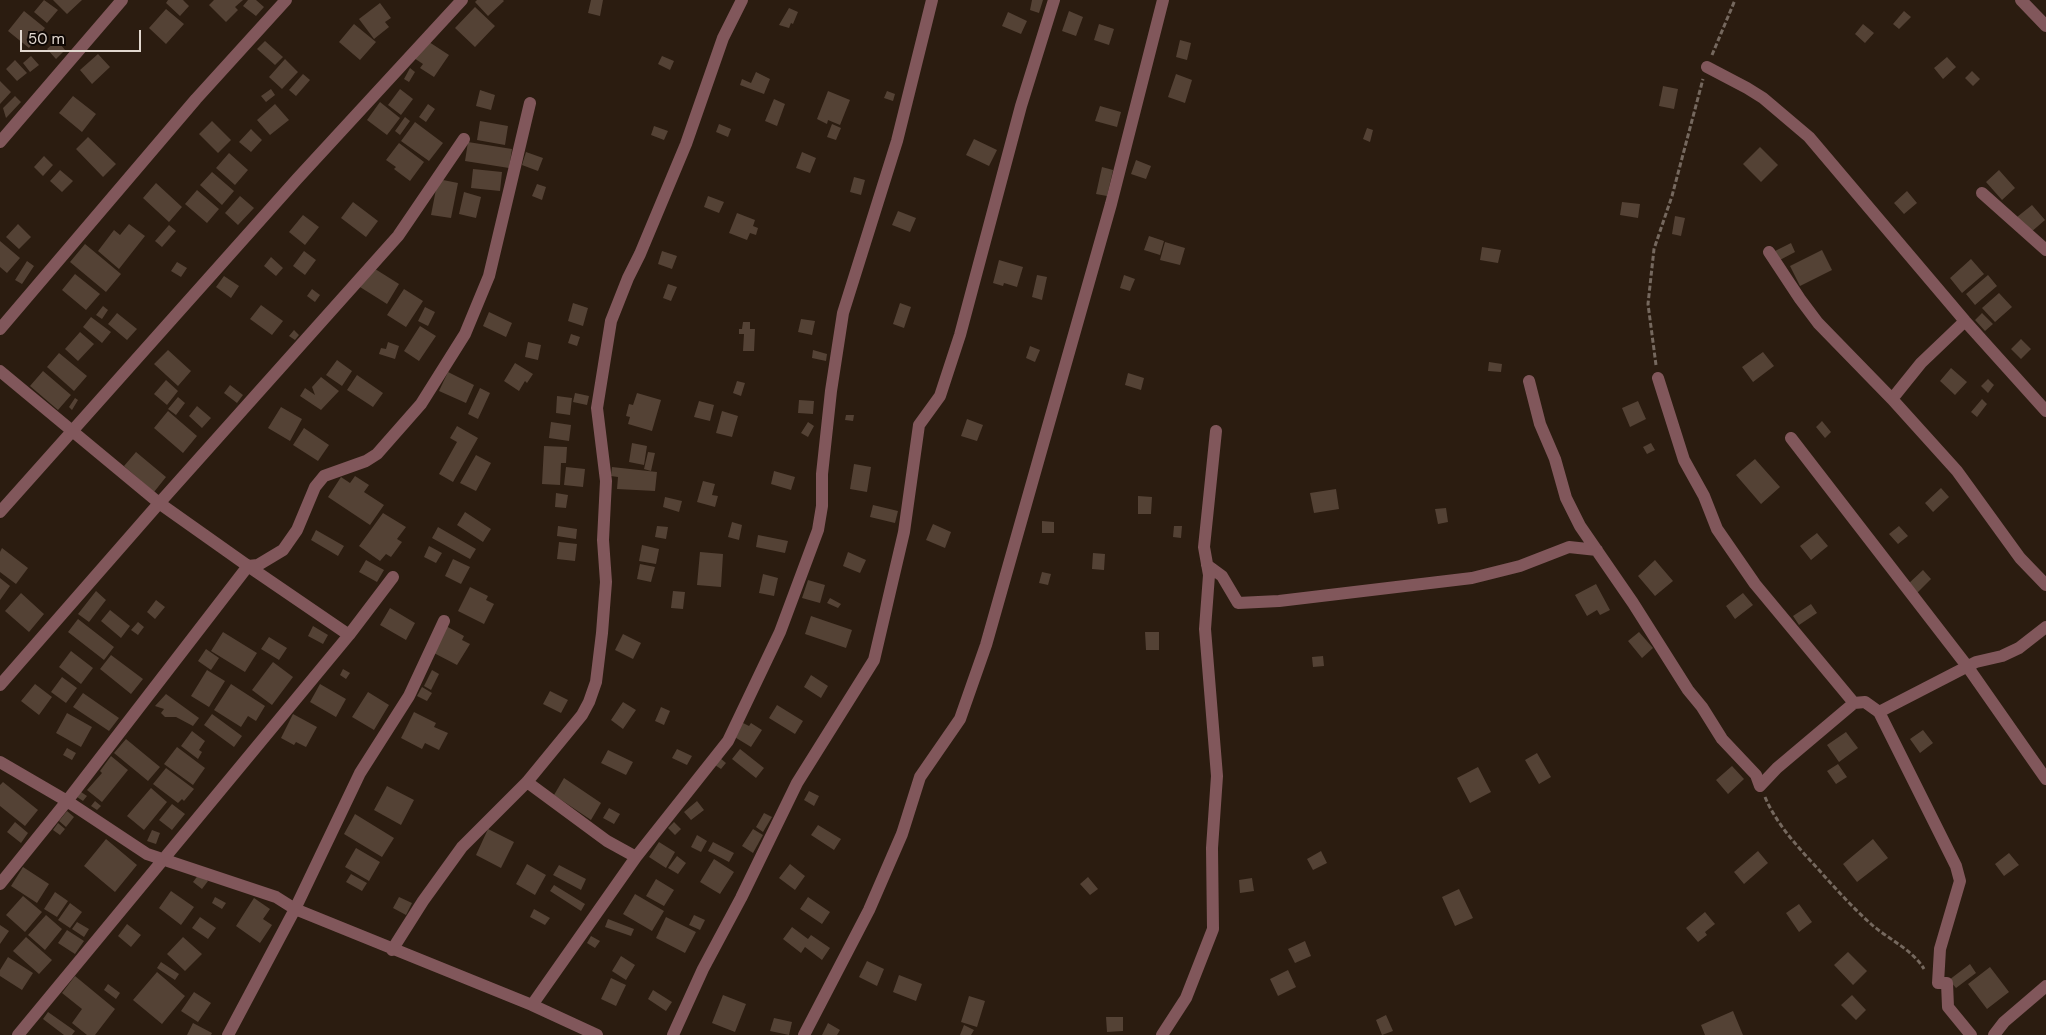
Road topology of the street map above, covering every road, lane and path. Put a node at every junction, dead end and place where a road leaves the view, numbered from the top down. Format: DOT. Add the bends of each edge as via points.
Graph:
graph roads {
  1 [pos="122,0"];
  2 [pos="286,0"];
  3 [pos="462,0"];
  4 [pos="742,0"];
  5 [pos="932,0"];
  6 [pos="1054,0"];
  7 [pos="1163,0"];
  8 [pos="1735,0"];
  9 [pos="2021,0"];
  10 [pos="2046,26"];
  11 [pos="1707,67"];
  12 [pos="530,103"];
  13 [pos="464,139"];
  14 [pos="0,142"];
  15 [pos="1982,193"];
  16 [pos="2046,250"];
  17 [pos="1769,252"];
  18 [pos="1964,321"];
  19 [pos="0,329"];
  20 [pos="0,371"];
  21 [pos="1658,378"];
  22 [pos="1529,381"];
  23 [pos="1892,399"];
  24 [pos="2046,411"];
  25 [pos="72,431"];
  26 [pos="1216,431"];
  27 [pos="1791,438"];
  28 [pos="159,503"];
  29 [pos="0,512"];
  30 [pos="1597,550"];
  31 [pos="248,566"];
  32 [pos="1207,566"];
  33 [pos="393,576"];
  34 [pos="2046,585"];
  35 [pos="444,621"];
  36 [pos="2046,627"];
  37 [pos="349,635"];
  38 [pos="1967,666"];
  39 [pos="0,686"];
  40 [pos="1854,703"];
  41 [pos="1879,712"];
  42 [pos="0,762"];
  43 [pos="2046,779"];
  44 [pos="527,782"];
  45 [pos="1760,786"];
  46 [pos="67,801"];
  47 [pos="636,856"];
  48 [pos="164,860"];
  49 [pos="0,884"];
  50 [pos="295,909"];
  51 [pos="392,950"];
  52 [pos="1938,983"];
  53 [pos="2046,986"];
  54 [pos="532,1005"];
  55 [pos="18,1035"];
  56 [pos="228,1035"];
  57 [pos="596,1035"];
  58 [pos="673,1035"];
  59 [pos="804,1035"];
  60 [pos="1162,1035"];
  61 [pos="1970,1035"];
  62 [pos="1994,1035"];
  1 -- 14 [label="street"];
  2 -- 19 [label="street" via="196,99"];
  3 -- 25 [label="street"];
  4 -- 44 [label="street" via="723,38 686,144 611,321 597,408 606,481 603,540 606,582 596,682 582,715"];
  5 -- 47 [label="street" via="897,142 843,312 830,391 818,530 780,632 728,741"];
  6 -- 58 [label="street" via="1021,106 960,336 940,396 919,425 904,532 874,660 797,783"];
  7 -- 59 [label="street" via="1111,204 986,645 960,719 920,777 902,834 869,910"];
  8 -- 11 [label="path"];
  9 -- 10 [label="street"];
  11 -- 18 [label="street" via="1763,98 1809,137"];
  11 -- 21 [label="path" via="1654,249 1648,304"];
  12 -- 31 [label="street" via="489,276 465,334 421,404 377,454 324,476 315,486 297,530 283,550 258,565"];
  13 -- 28 [label="street" via="398,236"];
  15 -- 16 [label="street"];
  17 -- 23 [label="street" via="1818,323"];
  18 -- 23 [label="street" via="1920,363"];
  18 -- 24 [label="street"];
  20 -- 25 [label="street"];
  21 -- 40 [label="street" via="1684,460 1704,496 1717,529 1755,584"];
  22 -- 30 [label="street" via="1566,498"];
  23 -- 34 [label="street" via="1957,471 2020,558"];
  25 -- 28 [label="street"];
  25 -- 29 [label="street"];
  26 -- 32 [label="street" via="1204,547"];
  27 -- 38 [label="street"];
  28 -- 31 [label="street"];
  28 -- 39 [label="street"];
  30 -- 32 [label="street" via="1570,547 1520,566 1472,578 1238,603 1222,576"];
  30 -- 45 [label="street" via="1688,690 1722,739 1756,775"];
  31 -- 37 [label="street"];
  31 -- 46 [label="street"];
  32 -- 60 [label="street" via="1205,629 1217,776 1212,848 1213,928 1186,998"];
  33 -- 37 [label="street"];
  35 -- 50 [label="street" via="408,696 360,773"];
  36 -- 38 [label="street" via="2019,648"];
  37 -- 48 [label="street"];
  38 -- 41 [label="street"];
  38 -- 43 [label="street"];
  40 -- 41 [label="street" via="1865,702"];
  40 -- 45 [label="street"];
  41 -- 52 [label="street" via="1956,866 1960,881 1940,949"];
  42 -- 46 [label="street"];
  44 -- 47 [label="street" via="607,841"];
  44 -- 51 [label="street" via="462,847"];
  45 -- 52 [label="path" via="1772,813 1801,851 1872,925 1923,967 1930,984"];
  46 -- 48 [label="street" via="147,854"];
  46 -- 49 [label="street"];
  47 -- 54 [label="street"];
  48 -- 50 [label="street" via="276,897"];
  48 -- 55 [label="street"];
  50 -- 51 [label="street"];
  50 -- 56 [label="street"];
  51 -- 54 [label="street"];
  52 -- 61 [label="street" via="1947,983 1948,1007"];
  53 -- 62 [label="street" via="2004,1022"];
  54 -- 57 [label="street"];
}
